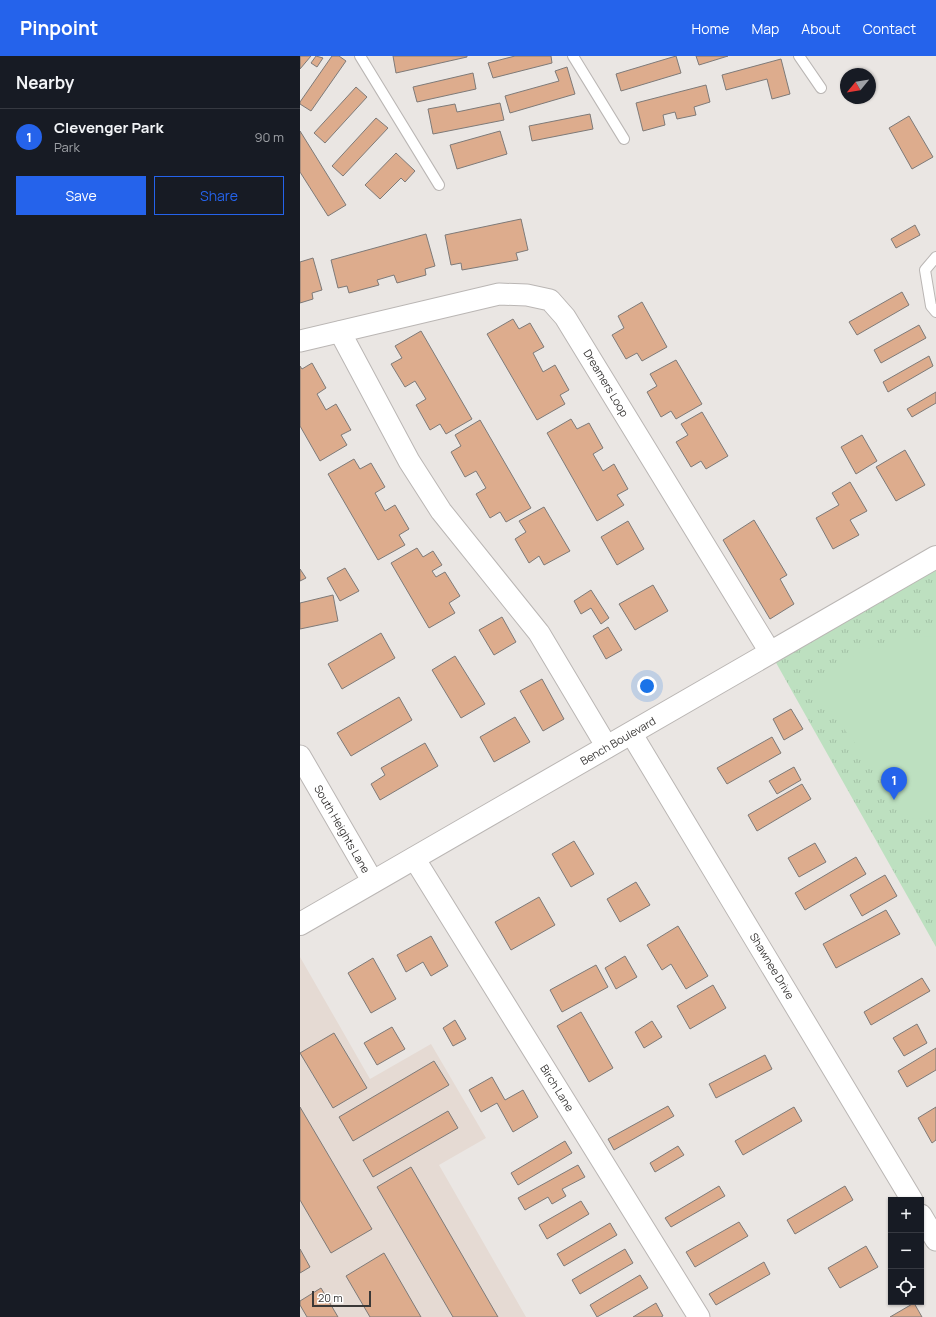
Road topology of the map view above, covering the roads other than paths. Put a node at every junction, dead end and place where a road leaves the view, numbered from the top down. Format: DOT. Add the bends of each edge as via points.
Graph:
graph roads {
  1 [pos="360,56"];
  2 [pos="573,56"];
  3 [pos="799,56"];
  4 [pos="821,88"];
  5 [pos="624,139"];
  6 [pos="439,185"];
  7 [pos="936,257"];
  8 [pos="936,312"];
  9 [pos="340,332"];
  10 [pos="300,341"];
  11 [pos="936,557"];
  12 [pos="770,652"];
  13 [pos="631,733"];
  14 [pos="607,747"];
  15 [pos="300,756"];
  16 [pos="414,858"];
  17 [pos="373,882"];
  18 [pos="300,924"];
  19 [pos="910,1197"];
  20 [pos="924,1220"];
  21 [pos="936,1240"];
  22 [pos="699,1317"];
  1 -- 6 [label="lane"];
  2 -- 5 [label="lane"];
  3 -- 4 [label="lane"];
  7 -- 8 [label="lane" via="925,270 930,306"];
  9 -- 10 [label="street, Dreamers Loop"];
  9 -- 12 [label="street, Dreamers Loop" via="499,294 527,295 550,300 566,317"];
  9 -- 14 [label="street" via="409,461 441,511 540,633"];
  11 -- 12 [label="main road, Bench Boulevard"];
  12 -- 13 [label="main road, Bench Boulevard"];
  13 -- 14 [label="main road, Bench Boulevard"];
  13 -- 19 [label="street, Shawnee Drive"];
  14 -- 16 [label="main road, Bench Boulevard"];
  15 -- 17 [label="street, South Heights Lane"];
  16 -- 17 [label="main road, Bench Boulevard"];
  16 -- 22 [label="street, Birch Lane"];
  17 -- 18 [label="main road, Bench Boulevard"];
  20 -- 21 [label="street"];
}
